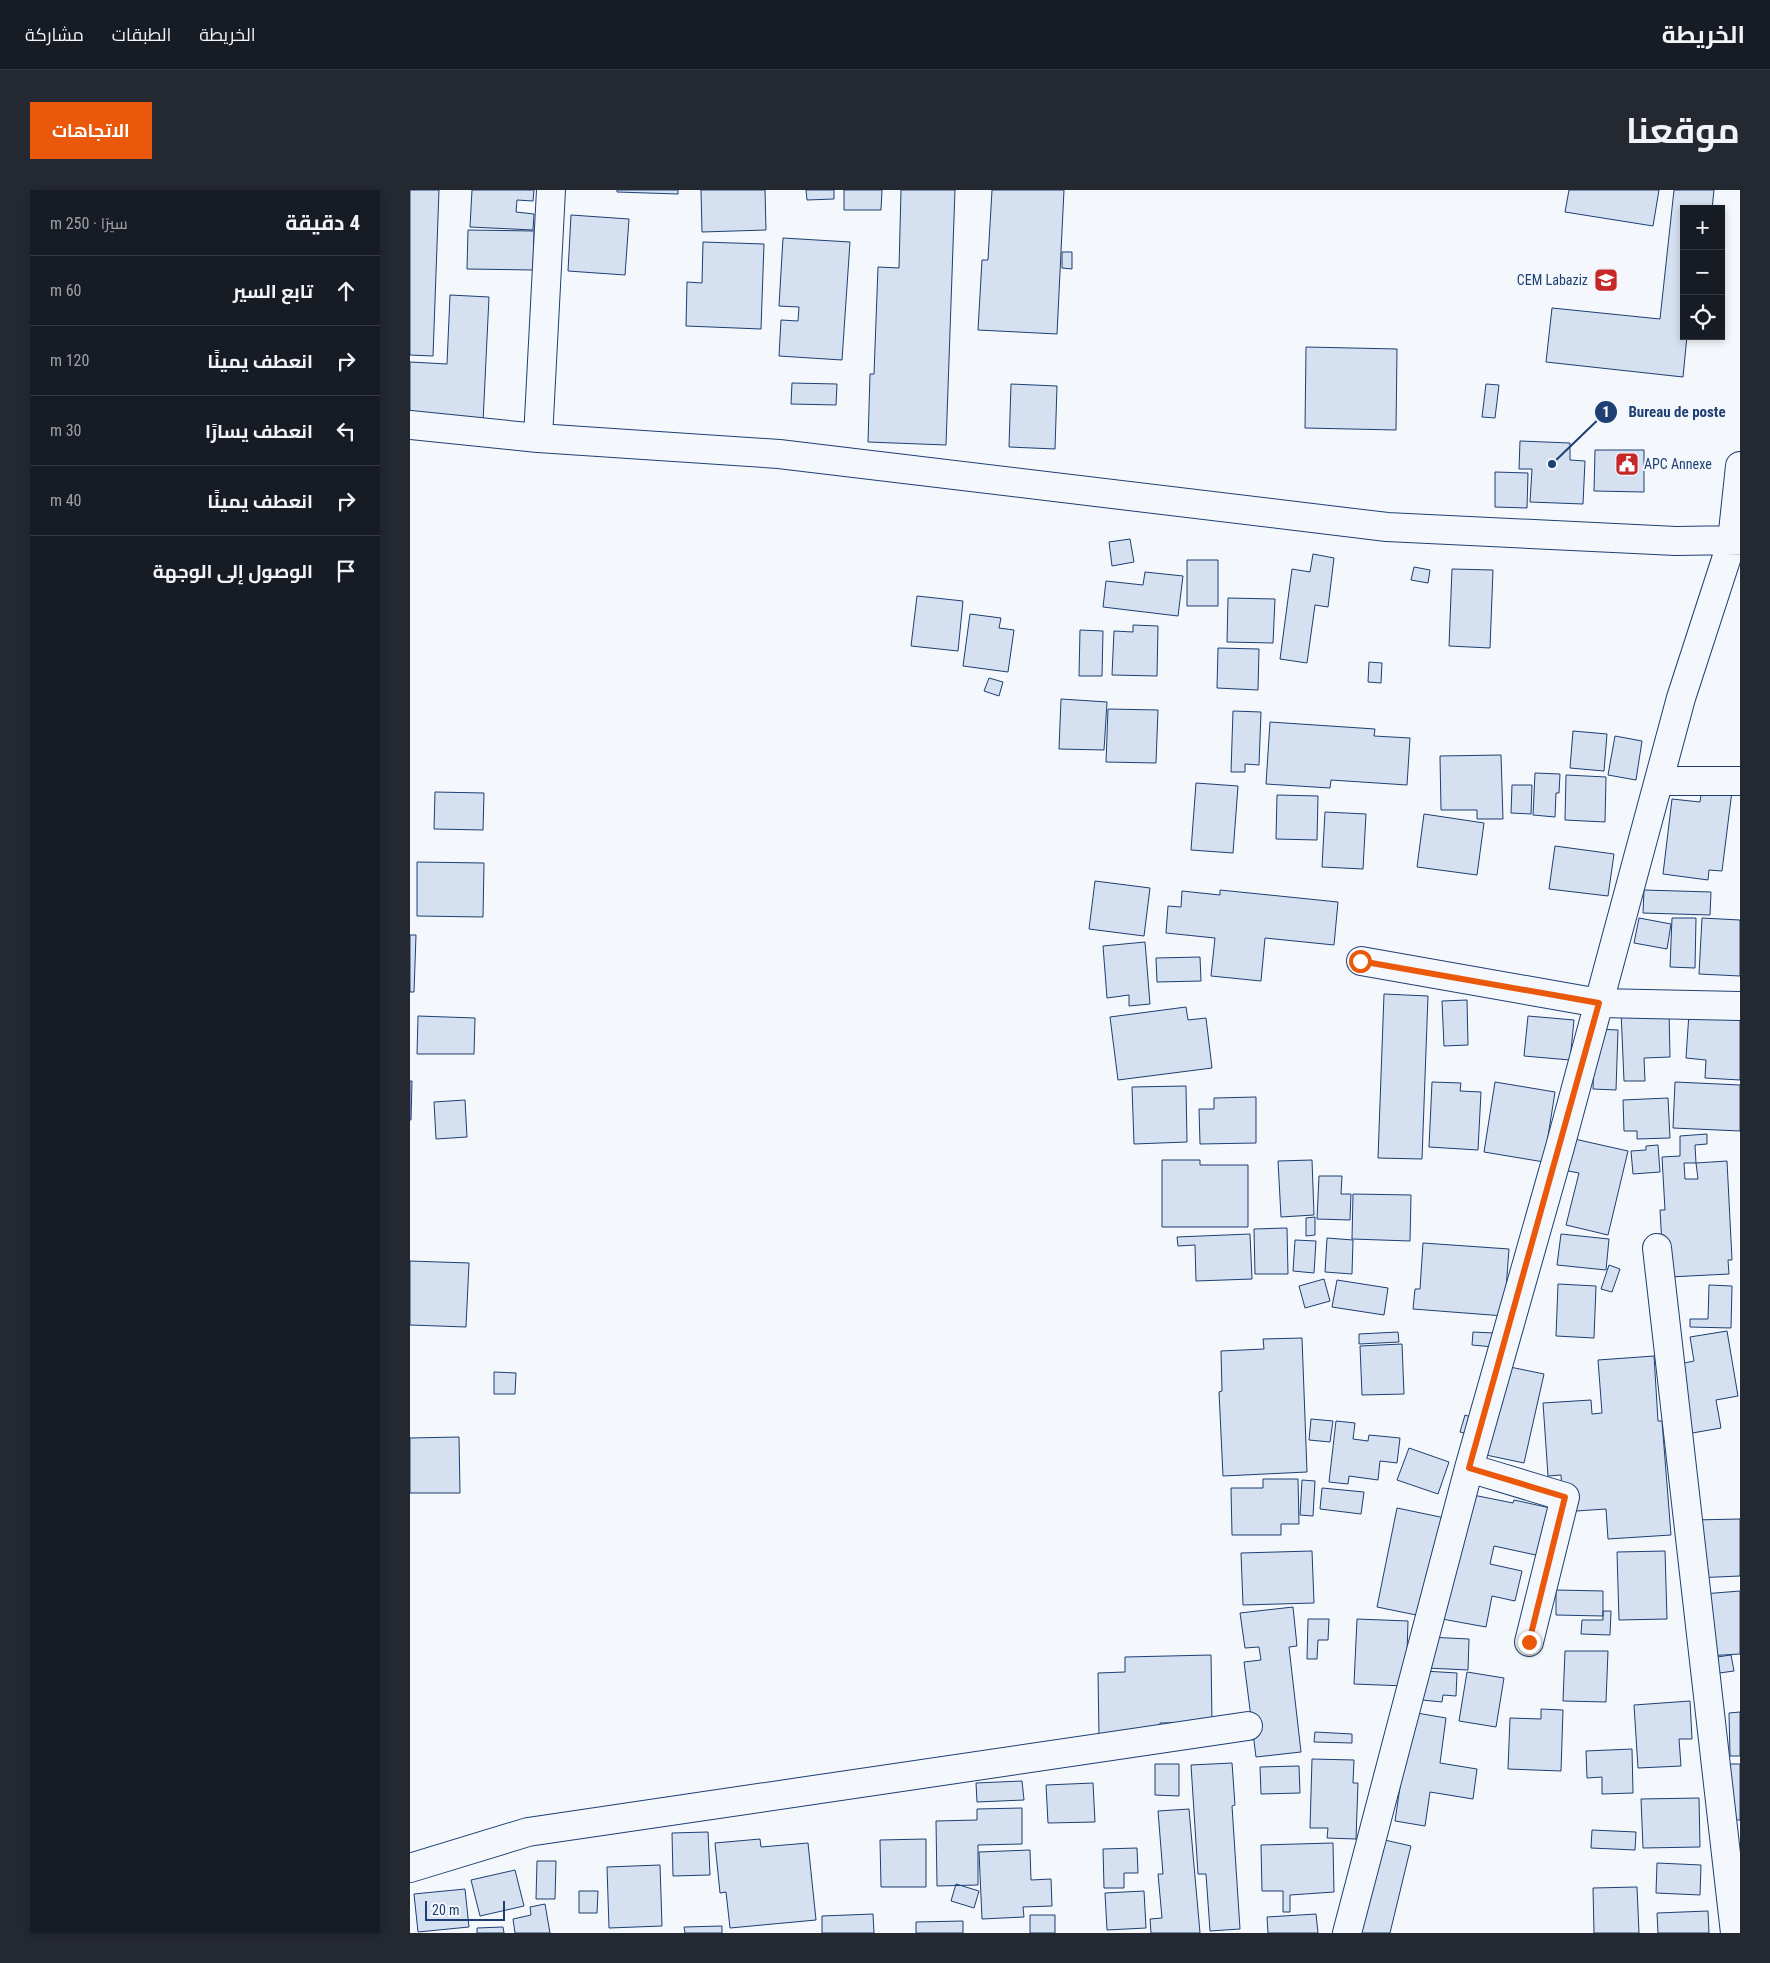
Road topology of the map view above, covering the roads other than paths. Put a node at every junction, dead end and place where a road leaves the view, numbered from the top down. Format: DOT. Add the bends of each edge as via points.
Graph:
graph roads {
  1 [pos="551,190"];
  2 [pos="410,424"];
  3 [pos="538,438"];
  4 [pos="1740,466"];
  5 [pos="1736,540"];
  6 [pos="1659,781"];
  7 [pos="1740,781"];
  8 [pos="1360,961"];
  9 [pos="1599,1003"];
  10 [pos="1740,1006"];
  11 [pos="1657,1248"];
  12 [pos="1469,1468"];
  13 [pos="1529,1642"];
  14 [pos="1248,1726"];
  15 [pos="410,1868"];
  16 [pos="1347,1933"];
  17 [pos="1735,1933"];
  1 -- 3 [label="street"];
  2 -- 3 [label="street"];
  3 -- 5 [label="street" via="779,454 1387,527 1676,541"];
  4 -- 5 [label="street"];
  5 -- 6 [label="street" via="1681,698"];
  6 -- 7 [label="street"];
  6 -- 9 [label="street"];
  8 -- 9 [label="street"];
  9 -- 10 [label="street"];
  9 -- 12 [label="street"];
  11 -- 17 [label="street"];
  12 -- 13 [label="street" via="1565,1497"];
  12 -- 16 [label="street"];
  14 -- 15 [label="street" via="528,1832"];
}
